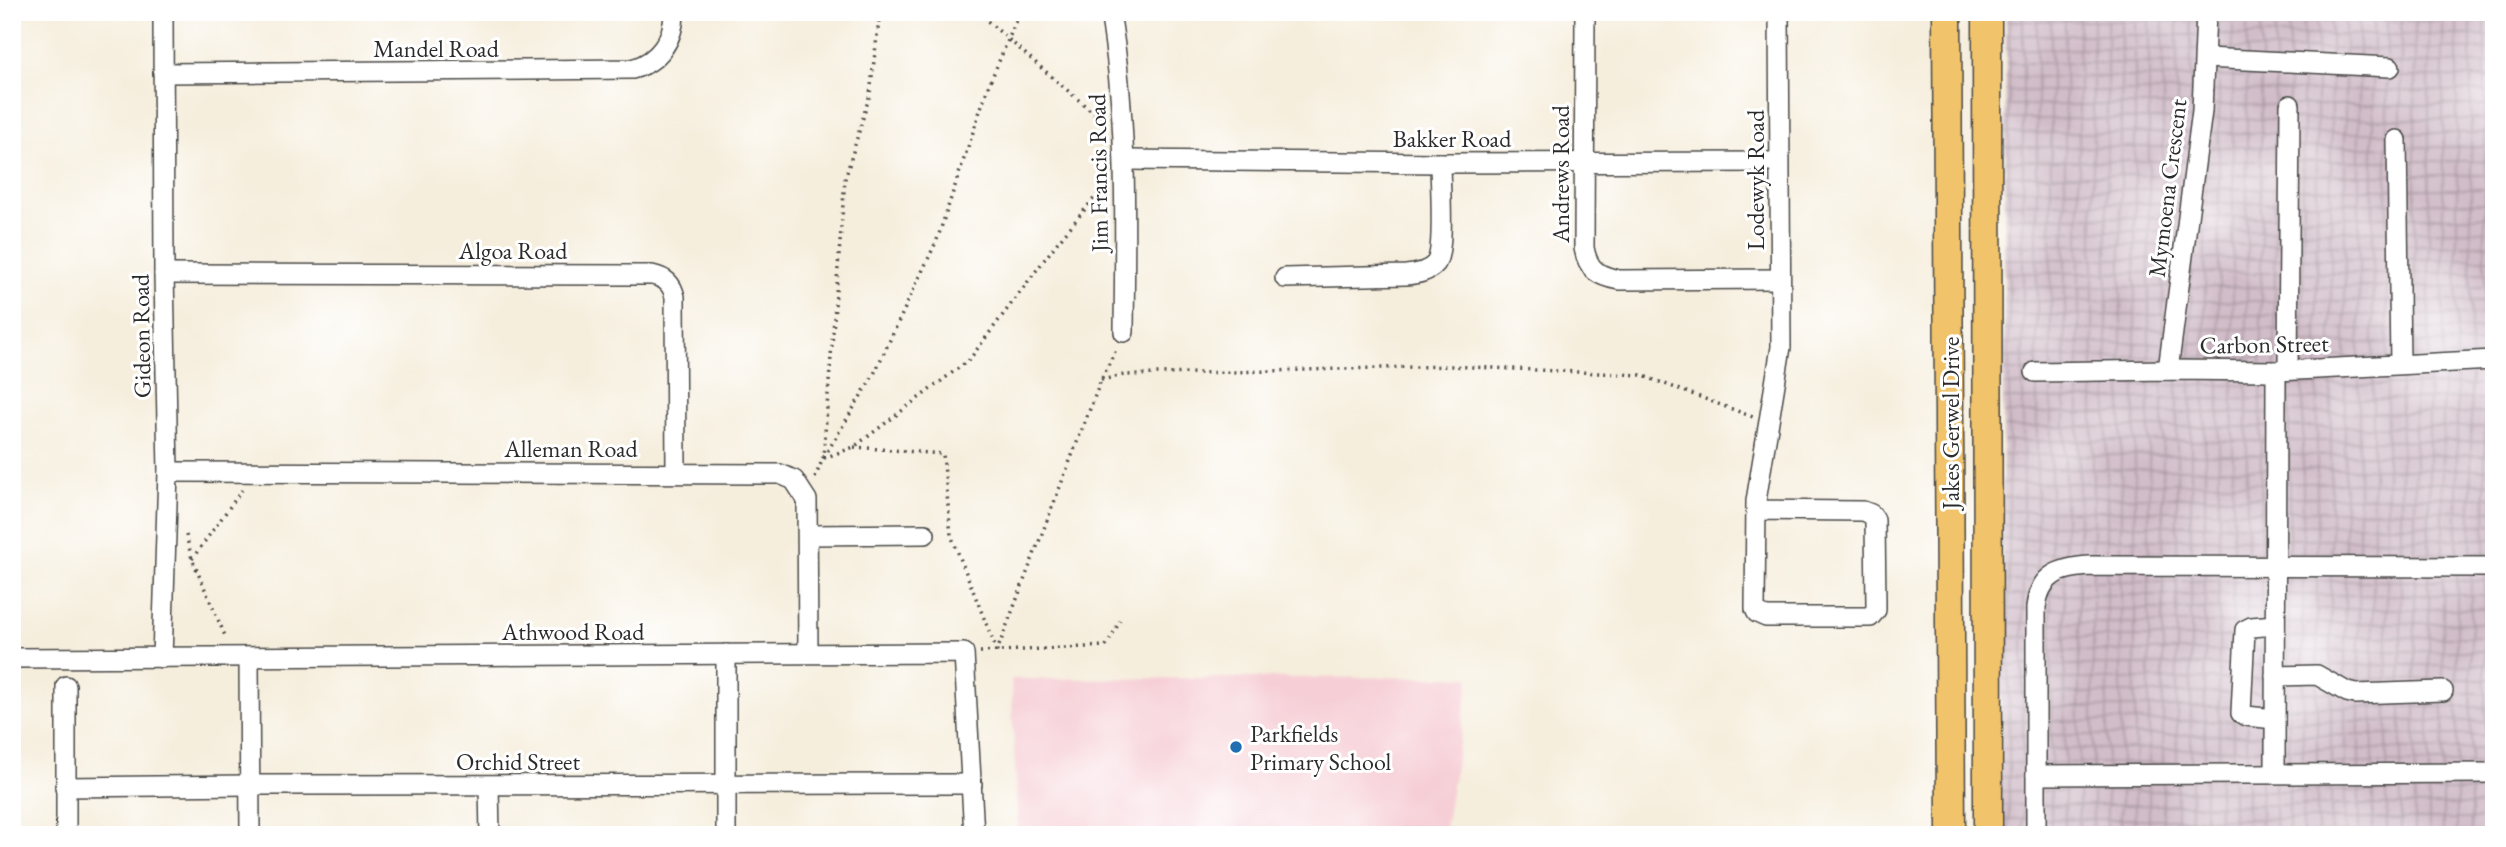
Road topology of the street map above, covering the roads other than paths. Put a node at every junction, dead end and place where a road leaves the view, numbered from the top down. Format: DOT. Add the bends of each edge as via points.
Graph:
graph roads {
  1 [pos="163,12"];
  2 [pos="674,12"];
  3 [pos="1111,12"];
  4 [pos="1585,12"];
  5 [pos="1779,12"];
  6 [pos="1947,12"];
  7 [pos="1987,12"];
  8 [pos="2206,12"];
  9 [pos="2206,58"];
  10 [pos="2390,67"];
  11 [pos="163,73"];
  12 [pos="2290,105"];
  13 [pos="2397,140"];
  14 [pos="1126,160"];
  15 [pos="1585,162"];
  16 [pos="1779,162"];
  17 [pos="1440,163"];
  18 [pos="164,274"];
  19 [pos="1285,278"];
  20 [pos="1780,279"];
  21 [pos="1124,332"];
  22 [pos="2494,359"];
  23 [pos="2400,364"];
  24 [pos="2168,370"];
  25 [pos="2282,371"];
  26 [pos="2035,372"];
  27 [pos="168,471"];
  28 [pos="676,472"];
  29 [pos="1756,510"];
  30 [pos="925,534"];
  31 [pos="808,535"];
  32 [pos="2275,566"];
  33 [pos="2494,567"];
  34 [pos="2275,625"];
  35 [pos="808,653"];
  36 [pos="726,654"];
  37 [pos="12,658"];
  38 [pos="162,658"];
  39 [pos="249,658"];
  40 [pos="2275,676"];
  41 [pos="66,686"];
  42 [pos="2443,691"];
  43 [pos="2275,719"];
  44 [pos="2275,773"];
  45 [pos="2494,773"];
  46 [pos="2036,775"];
  47 [pos="726,784"];
  48 [pos="972,784"];
  49 [pos="249,785"];
  50 [pos="489,786"];
  51 [pos="65,787"];
  52 [pos="66,835"];
  53 [pos="250,835"];
  54 [pos="490,835"];
  55 [pos="726,835"];
  56 [pos="974,835"];
  57 [pos="1951,835"];
  58 [pos="1989,835"];
  59 [pos="2036,835"];
  1 -- 11 [label="street, Gideon Road"];
  2 -- 11 [label="street, Mandel Road" via="673,30 664,47 632,69"];
  3 -- 14 [label="street, Jim Francis Road"];
  4 -- 15 [label="street, Andrews Road"];
  5 -- 16 [label="street, Lodewyk Road"];
  6 -- 57 [label="highway, Jakes Gerwel Drive"];
  7 -- 58 [label="highway, Jakes Gerwel Drive"];
  8 -- 9 [label="street, Mymoena Crescent"];
  9 -- 10 [label="street"];
  9 -- 24 [label="street, Mymoena Crescent"];
  11 -- 18 [label="street, Gideon Road"];
  12 -- 25 [label="street"];
  13 -- 23 [label="street"];
  14 -- 17 [label="street, Bakker Road"];
  14 -- 21 [label="street, Jim Francis Road"];
  15 -- 16 [label="street, Bakker Road"];
  15 -- 17 [label="street, Bakker Road"];
  15 -- 20 [label="street, Andrews Road" via="1586,260 1592,271 1619,280"];
  16 -- 20 [label="street, Lodewyk Road"];
  17 -- 19 [label="street" via="1440,252 1433,266 1406,275"];
  18 -- 27 [label="street, Gideon Road"];
  18 -- 28 [label="street, Algoa Road" via="662,278 675,298"];
  20 -- 29 [label="street, Lodewyk Road" via="1781,346"];
  22 -- 23 [label="street, Carbon Street"];
  23 -- 25 [label="street, Carbon Street"];
  24 -- 25 [label="street, Carbon Street"];
  24 -- 26 [label="street, Carbon Street"];
  25 -- 32 [label="street"];
  27 -- 28 [label="street, Alleman Road"];
  27 -- 38 [label="street, Gideon Road"];
  28 -- 31 [label="street, Alleman Road" via="780,474 794,480 807,500"];
  29 -- 29 [label="street, Lodewyk Road" via="1757,613 1766,617 1873,614 1871,514"];
  30 -- 31 [label="street"];
  31 -- 35 [label="street"];
  32 -- 33 [label="street"];
  32 -- 34 [label="street"];
  32 -- 46 [label="street" via="2090,566 2066,569 2048,578 2036,607"];
  34 -- 40 [label="street"];
  34 -- 43 [label="street" via="2245,630 2241,713"];
  35 -- 36 [label="street, Athwood Road"];
  35 -- 48 [label="street, Athwood Road" via="964,653"];
  36 -- 39 [label="street, Athwood Road"];
  36 -- 47 [label="street"];
  37 -- 38 [label="street, Athwood Road"];
  38 -- 39 [label="street, Athwood Road"];
  39 -- 49 [label="street"];
  40 -- 42 [label="street" via="2317,675 2355,694"];
  40 -- 43 [label="street"];
  41 -- 51 [label="street"];
  43 -- 44 [label="street"];
  44 -- 45 [label="street"];
  44 -- 46 [label="street"];
  46 -- 59 [label="street"];
  47 -- 48 [label="street, Orchid Street"];
  47 -- 50 [label="street, Orchid Street"];
  47 -- 55 [label="street"];
  48 -- 56 [label="street"];
  49 -- 50 [label="street, Orchid Street"];
  49 -- 51 [label="street, Orchid Street"];
  49 -- 53 [label="street"];
  50 -- 54 [label="street"];
  51 -- 52 [label="street"];
}
